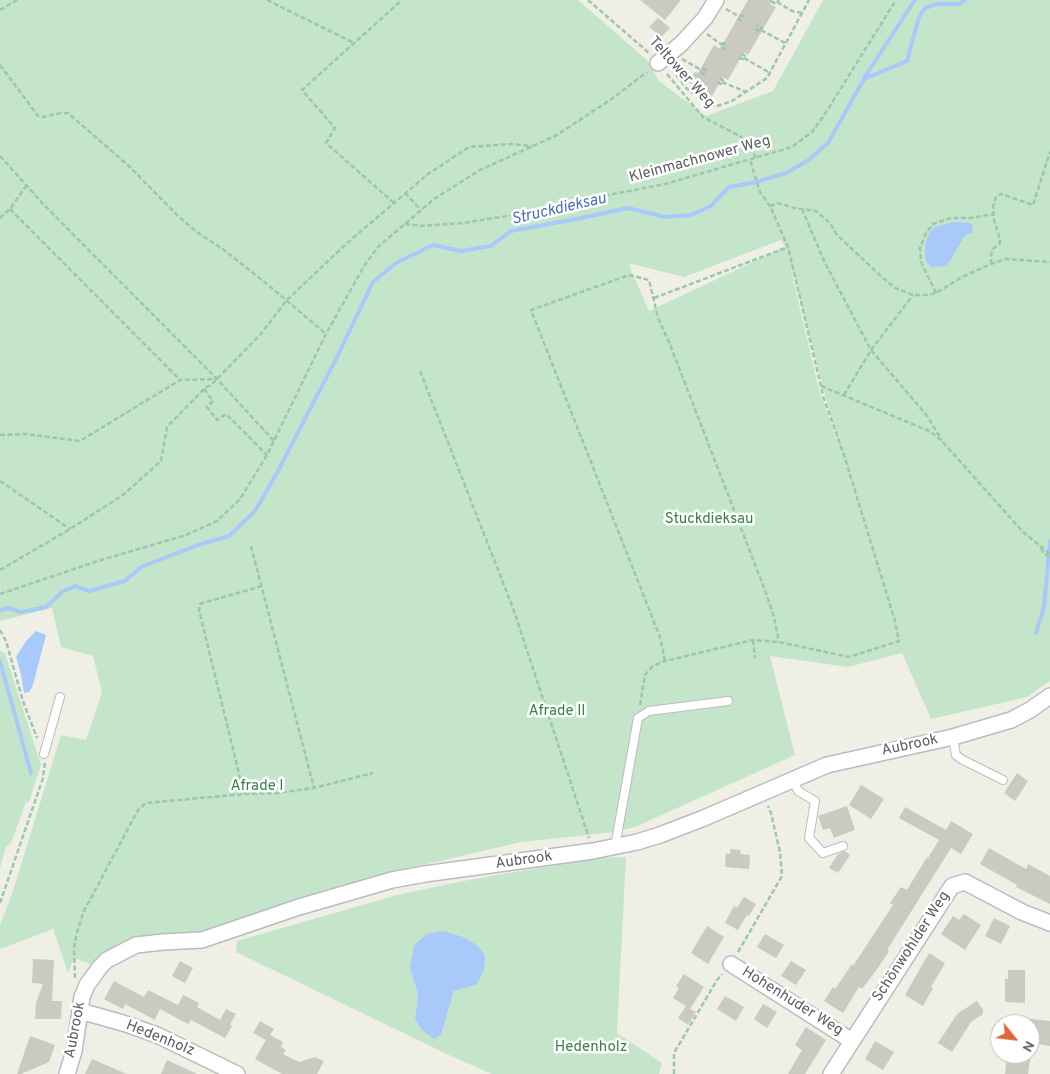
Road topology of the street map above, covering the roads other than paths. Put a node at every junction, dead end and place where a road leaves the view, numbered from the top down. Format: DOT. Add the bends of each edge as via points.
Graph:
graph roads {
  1 [pos="716,0"];
  2 [pos="658,63"];
  3 [pos="1050,696"];
  4 [pos="60,697"];
  5 [pos="728,702"];
  6 [pos="953,737"];
  7 [pos="44,754"];
  8 [pos="793,779"];
  9 [pos="1003,780"];
  10 [pos="843,846"];
  11 [pos="615,847"];
  12 [pos="1050,923"];
  13 [pos="731,964"];
  14 [pos="80,1011"];
  15 [pos="852,1041"];
  16 [pos="67,1074"];
  17 [pos="237,1074"];
  18 [pos="831,1074"];
  1 -- 2 [label="street" via="704,18"];
  3 -- 6 [label="street, Aubrook" via="1011,720"];
  4 -- 7 [label="lane"];
  5 -- 11 [label="lane" via="649,711 638,718"];
  6 -- 8 [label="street, Aubrook" via="836,762"];
  6 -- 9 [label="lane" via="956,755"];
  8 -- 10 [label="lane" via="798,791 815,801 810,838 823,853"];
  8 -- 11 [label="street, Aubrook" via="660,835"];
  11 -- 14 [label="street, Aubrook" via="392,880 202,940 136,945 100,967 87,984"];
  12 -- 15 [label="street, Schönwohlder Weg" via="965,882 952,886"];
  13 -- 15 [label="street, Hohenhuder Weg"];
  14 -- 16 [label="street, Aubrook"];
  14 -- 17 [label="street, Hedenholz" via="157,1035"];
  15 -- 18 [label="street, Schönwohlder Weg"];
}
